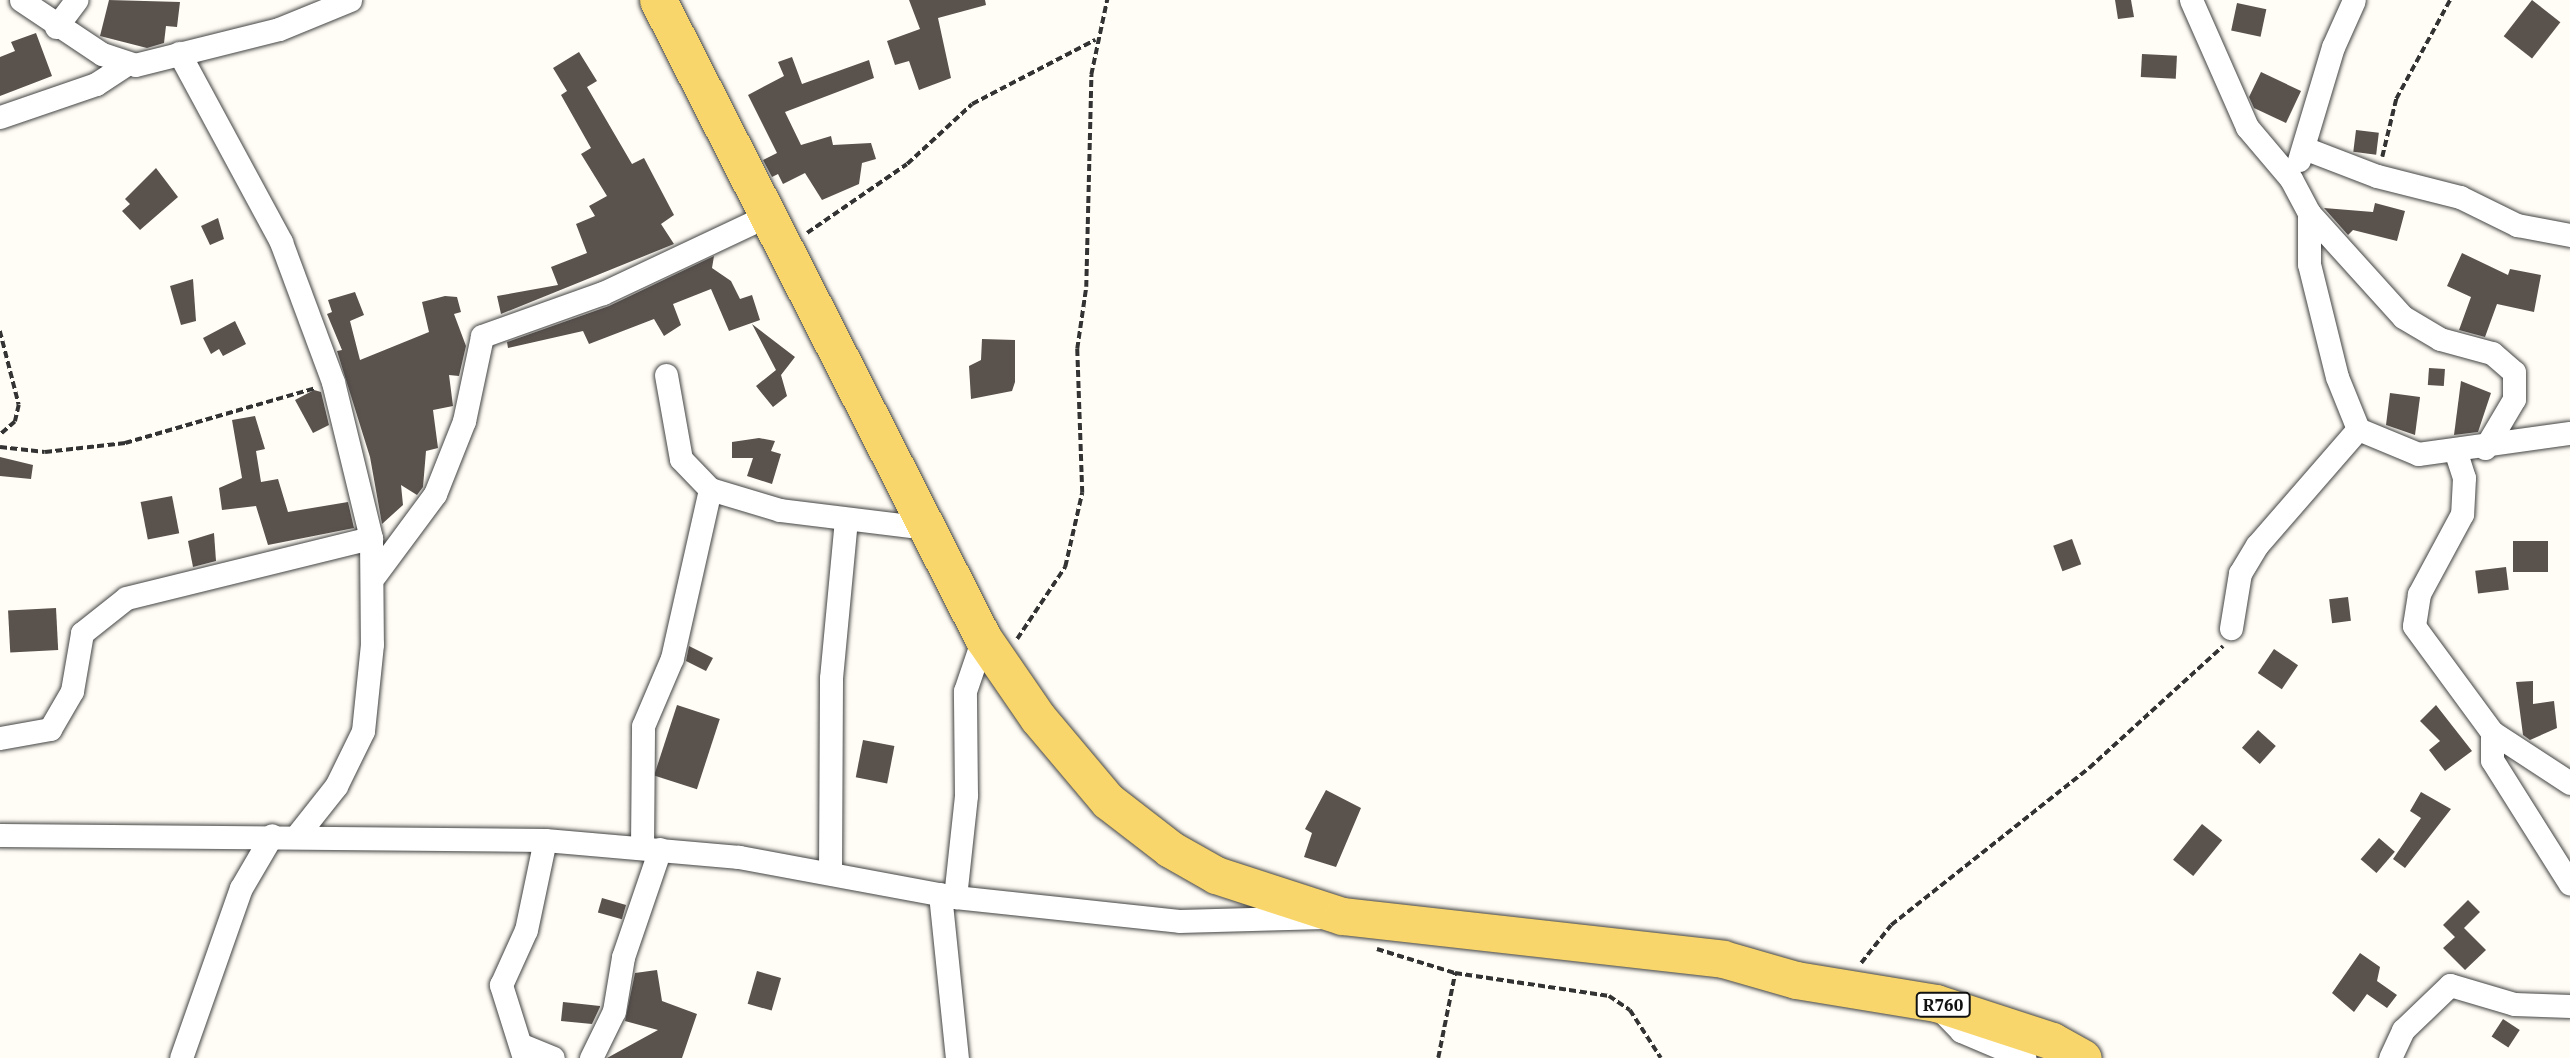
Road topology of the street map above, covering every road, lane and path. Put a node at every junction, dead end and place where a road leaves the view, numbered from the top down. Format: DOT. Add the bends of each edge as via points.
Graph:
graph roads {
  1 [pos="21,0"];
  2 [pos="76,0"];
  3 [pos="350,0"];
  4 [pos="657,0"];
  5 [pos="1107,0"];
  6 [pos="2191,0"];
  7 [pos="2354,0"];
  8 [pos="2450,0"];
  9 [pos="56,27"];
  10 [pos="1095,40"];
  11 [pos="178,53"];
  12 [pos="125,65"];
  13 [pos="0,117"];
  14 [pos="2304,148"];
  15 [pos="2378,176"];
  16 [pos="2291,180"];
  17 [pos="2309,214"];
  18 [pos="769,215"];
  19 [pos="2570,235"];
  20 [pos="785,248"];
  21 [pos="0,331"];
  22 [pos="666,376"];
  23 [pos="333,382"];
  24 [pos="2358,429"];
  25 [pos="2570,433"];
  26 [pos="0,435"];
  27 [pos="0,447"];
  28 [pos="2486,448"];
  29 [pos="2456,453"];
  30 [pos="710,489"];
  31 [pos="846,520"];
  32 [pos="926,528"];
  33 [pos="372,538"];
  34 [pos="375,575"];
  35 [pos="2231,628"];
  36 [pos="991,650"];
  37 [pos="2492,732"];
  38 [pos="0,738"];
  39 [pos="2570,783"];
  40 [pos="298,834"];
  41 [pos="0,835"];
  42 [pos="272,835"];
  43 [pos="545,840"];
  44 [pos="651,848"];
  45 [pos="830,873"];
  46 [pos="2570,884"];
  47 [pos="948,896"];
  48 [pos="1353,930"];
  49 [pos="1455,973"];
  50 [pos="1846,985"];
  51 [pos="1936,1003"];
  52 [pos="2570,1006"];
  53 [pos="524,1052"];
  54 [pos="181,1058"];
  55 [pos="553,1058"];
  56 [pos="591,1058"];
  57 [pos="957,1058"];
  58 [pos="1438,1058"];
  59 [pos="1661,1058"];
  60 [pos="2025,1058"];
  61 [pos="2083,1058"];
  62 [pos="2390,1058"];
  1 -- 9 [label="street"];
  2 -- 9 [label="street"];
  3 -- 11 [label="street" via="312,19"];
  4 -- 18 [label="main road"];
  5 -- 10 [label="path"];
  6 -- 16 [label="street" via="2247,127"];
  7 -- 14 [label="street" via="2333,47"];
  8 -- 15 [label="path" via="2396,99"];
  9 -- 12 [label="street"];
  10 -- 20 [label="path" via="972,104 907,164"];
  10 -- 36 [label="path" via="1086,287 1077,349 1082,493 1065,567"];
  11 -- 12 [label="street"];
  11 -- 23 [label="street" via="281,242"];
  12 -- 13 [label="street" via="96,84"];
  14 -- 15 [label="street"];
  14 -- 16 [label="street"];
  15 -- 19 [label="street" via="2460,197 2517,225"];
  16 -- 17 [label="street"];
  17 -- 24 [label="street" via="2309,264 2337,377"];
  17 -- 28 [label="street" via="2403,317 2440,339 2492,353 2514,372 2514,399"];
  18 -- 20 [label="main road"];
  18 -- 34 [label="street" via="603,293 482,336 464,421 435,494"];
  20 -- 32 [label="main road"];
  21 -- 26 [label="path" via="19,405 15,422"];
  22 -- 30 [label="street" via="681,459"];
  23 -- 27 [label="path" via="189,429 125,443 45,452"];
  23 -- 33 [label="street"];
  24 -- 29 [label="street" via="2418,454"];
  24 -- 35 [label="street" via="2257,545 2240,573"];
  25 -- 28 [label="street"];
  28 -- 29 [label="street"];
  29 -- 37 [label="street" via="2464,478 2462,514 2419,594 2414,626"];
  30 -- 31 [label="street" via="780,510"];
  30 -- 44 [label="street" via="672,658 647,708"];
  31 -- 32 [label="street"];
  31 -- 45 [label="street" via="831,678"];
  32 -- 36 [label="main road"];
  33 -- 34 [label="street"];
  33 -- 38 [label="street" via="126,598 82,633 72,691 50,729"];
  34 -- 40 [label="street" via="363,732 336,786"];
  35 -- 50 [label="path" via="2215,657 2089,768 1891,925"];
  36 -- 47 [label="street" via="965,691 967,795"];
  36 -- 48 [label="main road" via="1108,801 1170,849 1216,875"];
  37 -- 39 [label="street"];
  37 -- 46 [label="street" via="2492,760"];
  40 -- 42 [label="street"];
  40 -- 43 [label="street"];
  41 -- 42 [label="street"];
  42 -- 54 [label="street" via="241,888"];
  43 -- 44 [label="street"];
  43 -- 53 [label="street" via="526,930 501,985 503,1009"];
  44 -- 45 [label="street"];
  44 -- 56 [label="street" via="622,957 614,1011"];
  45 -- 47 [label="street"];
  47 -- 48 [label="street" via="1179,921"];
  47 -- 57 [label="street"];
  48 -- 49 [label="path"];
  48 -- 50 [label="main road, R760" via="1723,959 1796,980"];
  49 -- 58 [label="path"];
  49 -- 59 [label="path" via="1609,996 1630,1010"];
  50 -- 51 [label="main road, R760"];
  51 -- 60 [label="street" via="1961,1031"];
  51 -- 61 [label="main road, R760" via="2052,1041"];
  52 -- 62 [label="street" via="2514,1004 2450,985 2403,1030"];
  53 -- 55 [label="street"];
}
